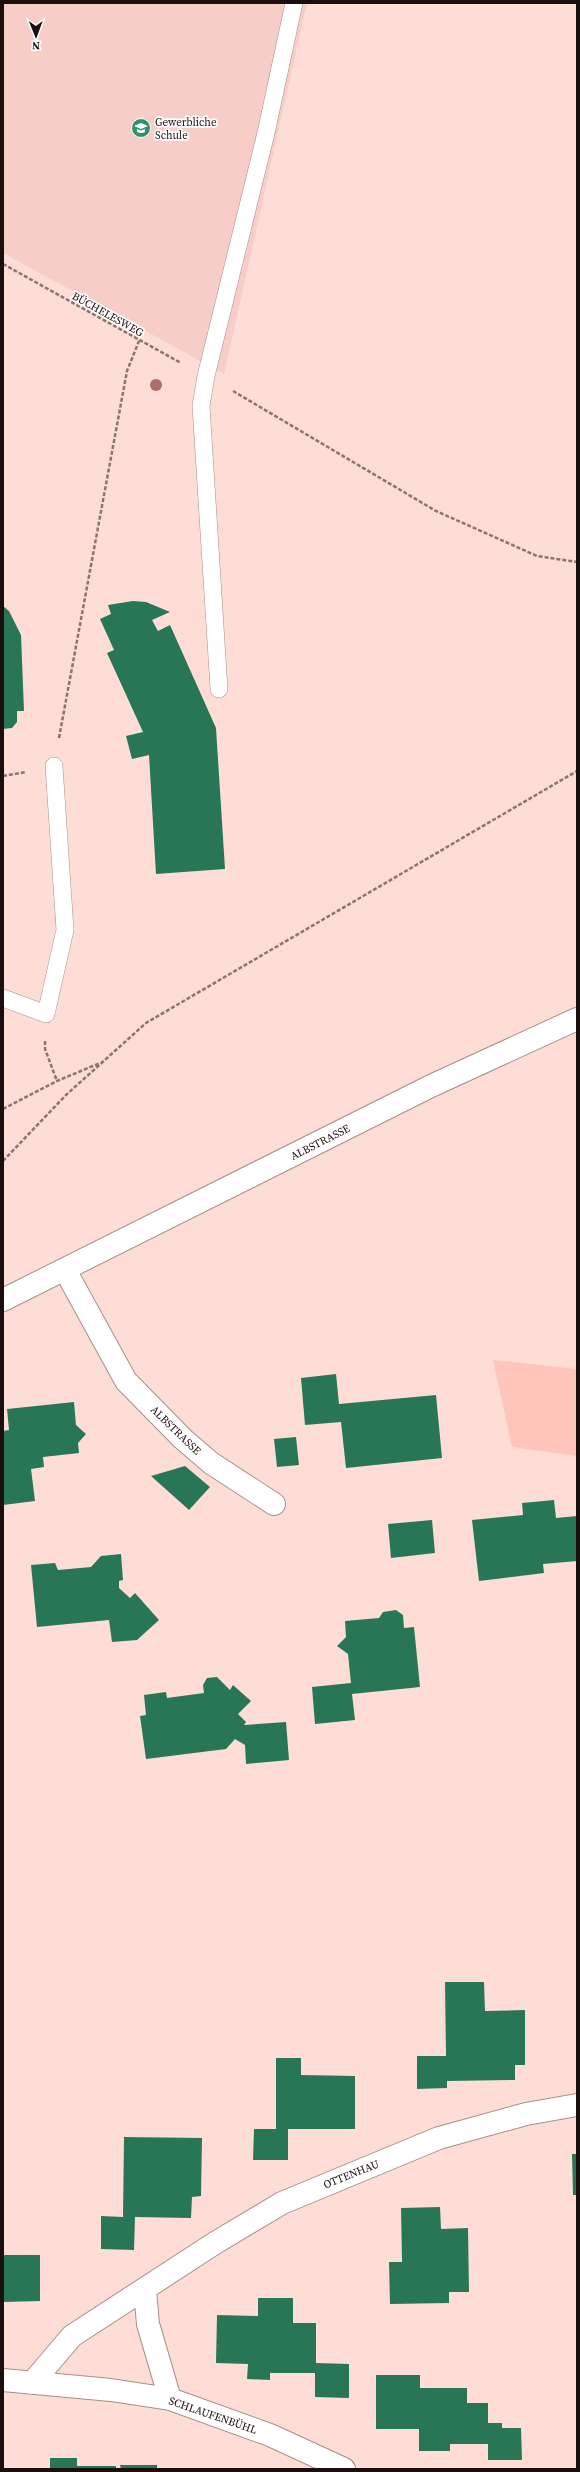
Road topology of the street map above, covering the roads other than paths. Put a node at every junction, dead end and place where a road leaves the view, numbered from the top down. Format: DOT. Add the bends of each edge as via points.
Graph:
graph roads {
  1 [pos="294,3"];
  2 [pos="219,689"];
  3 [pos="54,766"];
  4 [pos="3,998"];
  5 [pos="577,1019"];
  6 [pos="65,1270"];
  7 [pos="3,1300"];
  8 [pos="274,1504"];
  9 [pos="577,2104"];
  10 [pos="145,2290"];
  11 [pos="3,2380"];
  12 [pos="32,2382"];
  13 [pos="170,2399"];
  14 [pos="344,2469"];
  1 -- 2 [label="lane" via="201,406"];
  3 -- 4 [label="lane" via="65,930 46,1014"];
  5 -- 6 [label="street, ALBSTRASSE" via="432,1086"];
  6 -- 7 [label="street, ALBSTRASSE"];
  6 -- 8 [label="street, ALBSTRASSE" via="126,1380 183,1439 211,1463"];
  9 -- 10 [label="street, OTTENHAU" via="526,2114 439,2138 335,2180 282,2203 215,2243"];
  10 -- 12 [label="street, OTTENHAU" via="72,2336"];
  10 -- 13 [label="street" via="148,2324"];
  11 -- 12 [label="street, SCHLAUFENBÜHL"];
  12 -- 13 [label="street, SCHLAUFENBÜHL"];
  13 -- 14 [label="street, SCHLAUFENBÜHL" via="270,2435"];
}
